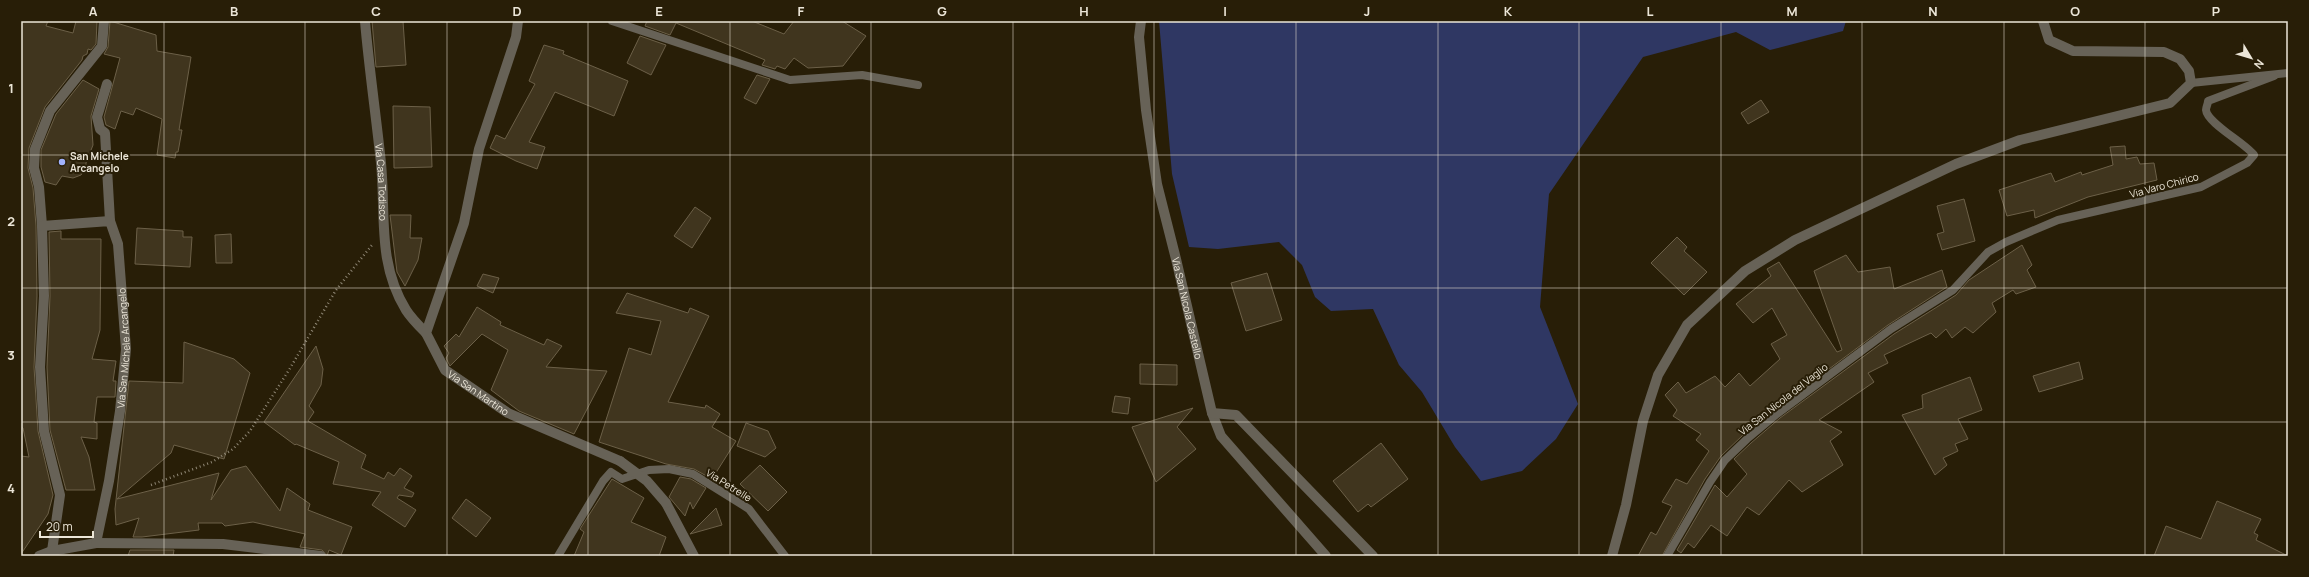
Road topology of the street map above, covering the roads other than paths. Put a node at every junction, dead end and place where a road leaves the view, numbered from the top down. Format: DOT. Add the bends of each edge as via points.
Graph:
graph roads {
  1 [pos="104,21"];
  2 [pos="365,21"];
  3 [pos="518,21"];
  4 [pos="612,21"];
  5 [pos="1141,21"];
  6 [pos="2043,21"];
  7 [pos="2288,73"];
  8 [pos="2274,76"];
  9 [pos="2191,83"];
  10 [pos="107,84"];
  11 [pos="918,85"];
  12 [pos="110,221"];
  13 [pos="42,226"];
  14 [pos="1949,292"];
  15 [pos="426,333"];
  16 [pos="1212,414"];
  17 [pos="96,543"];
  18 [pos="52,551"];
  19 [pos="39,556"];
  20 [pos="321,556"];
  21 [pos="558,556"];
  22 [pos="694,556"];
  23 [pos="785,556"];
  24 [pos="1326,556"];
  25 [pos="1373,556"];
  26 [pos="1612,556"];
  27 [pos="1667,556"];
  1 -- 13 [label="street" via="102,46 50,111 35,149 34,168 39,187"];
  2 -- 15 [label="street, Via Casa Todisco" via="381,164 386,257 406,311"];
  3 -- 15 [label="street" via="516,38 479,149 464,223"];
  4 -- 11 [label="lane" via="790,80 862,75"];
  5 -- 16 [label="street, Via San Nicola Castello" via="1139,37 1146,110 1157,184"];
  6 -- 9 [label="street" via="2049,40 2073,51 2164,52 2180,59 2189,71"];
  7 -- 8 [label="lane, Via Varo Chirico"];
  8 -- 9 [label="lane, Via Varo Chirico"];
  8 -- 14 [label="lane, Via Varo Chirico" via="2208,101 2206,111 2209,118 2248,147 2254,155 2248,163 2201,187 2058,220 2006,242 1988,252"];
  9 -- 26 [label="street" via="2170,103 2020,140 1956,164 1795,240 1745,271 1687,325 1658,375 1643,421 1626,505"];
  10 -- 12 [label="street, Via San Michele Arcangelo" via="97,116 100,129 105,133"];
  12 -- 13 [label="street"];
  12 -- 17 [label="street, Via San Michele Arcangelo" via="118,244 126,349 120,412"];
  13 -- 18 [label="street" via="44,296 40,367 44,431 60,495"];
  14 -- 27 [label="lane, Via San Nicola del Vaglio" via="1891,329 1747,439 1725,460"];
  15 -- 22 [label="street, Via San Martino, bridge" via="445,370 508,413 620,460 647,481 666,503"];
  16 -- 24 [label="street, Via San Nicola Castello" via="1226,442"];
  16 -- 25 [label="street" via="1236,415"];
  17 -- 18 [label="street"];
  17 -- 20 [label="street" via="223,544"];
  18 -- 19 [label="street"];
  21 -- 23 [label="lane, Via Petrelle" via="611,472 622,479 643,472 669,469 693,474 749,509"];
}
